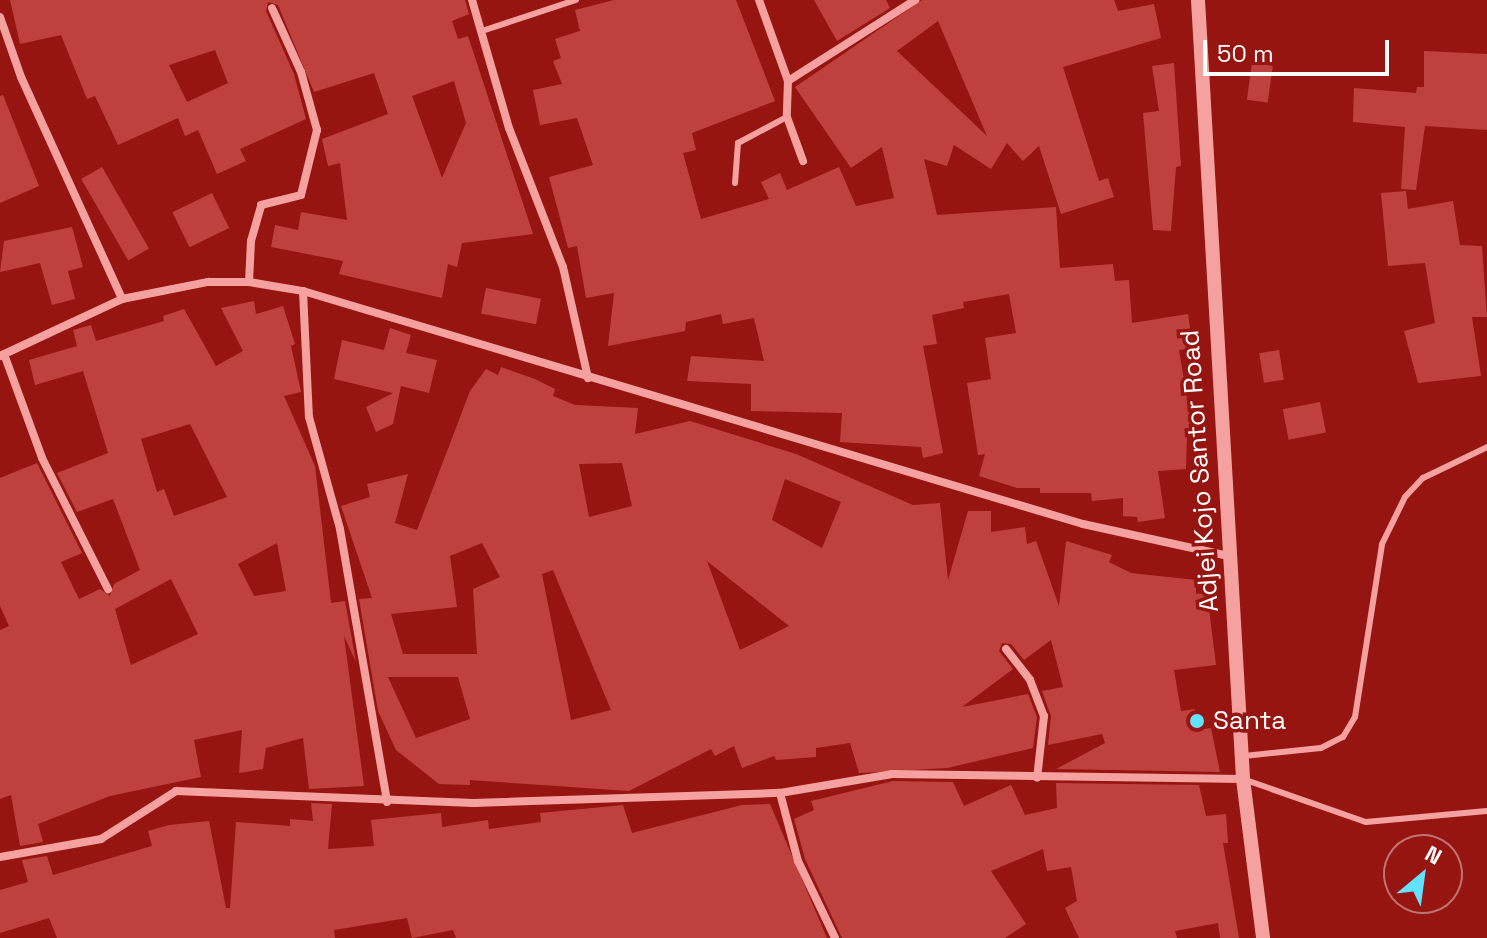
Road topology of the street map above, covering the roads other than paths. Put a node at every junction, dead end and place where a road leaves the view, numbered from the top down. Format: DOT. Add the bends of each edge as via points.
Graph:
graph roads {
  1 [pos="472,0"];
  2 [pos="576,0"];
  3 [pos="759,0"];
  4 [pos="915,0"];
  5 [pos="1198,0"];
  6 [pos="272,8"];
  7 [pos="0,17"];
  8 [pos="482,31"];
  9 [pos="788,81"];
  10 [pos="787,117"];
  11 [pos="803,161"];
  12 [pos="735,183"];
  13 [pos="249,282"];
  14 [pos="303,291"];
  15 [pos="122,299"];
  16 [pos="2,355"];
  17 [pos="588,378"];
  18 [pos="1487,447"];
  19 [pos="1229,556"];
  20 [pos="108,589"];
  21 [pos="1006,649"];
  22 [pos="1244,756"];
  23 [pos="1037,778"];
  24 [pos="1243,779"];
  25 [pos="780,793"];
  26 [pos="387,802"];
  27 [pos="1487,811"];
  28 [pos="0,857"];
  29 [pos="835,938"];
  30 [pos="1263,938"];
  1 -- 8 [label="street"];
  2 -- 8 [label="lane"];
  3 -- 9 [label="street"];
  4 -- 9 [label="street"];
  5 -- 19 [label="street, Adjei Kojo Santor Road"];
  6 -- 13 [label="street" via="301,72 317,130 301,195 261,205 251,241"];
  7 -- 15 [label="street" via="21,77"];
  8 -- 17 [label="street" via="509,128 563,267"];
  9 -- 10 [label="street"];
  10 -- 11 [label="street"];
  10 -- 12 [label="lane" via="738,143"];
  13 -- 14 [label="street"];
  13 -- 15 [label="street" via="208,282"];
  14 -- 17 [label="street"];
  14 -- 26 [label="street" via="309,417 340,529"];
  15 -- 16 [label="street"];
  16 -- 20 [label="street" via="42,458"];
  17 -- 19 [label="street" via="1083,524"];
  18 -- 22 [label="lane" via="1423,478 1405,497 1382,544 1355,717 1343,737 1321,748"];
  19 -- 22 [label="street, Adjei Kojo Santor Road"];
  21 -- 23 [label="street" via="1030,680 1044,716"];
  22 -- 24 [label="street, Adjei Kojo Santor Road"];
  23 -- 24 [label="street"];
  23 -- 25 [label="street" via="892,774"];
  24 -- 27 [label="lane" via="1366,822"];
  24 -- 30 [label="street, Adjei Kojo Santor Road"];
  25 -- 26 [label="street"];
  25 -- 29 [label="street" via="798,861"];
  26 -- 28 [label="street" via="176,791 101,839"];
}
